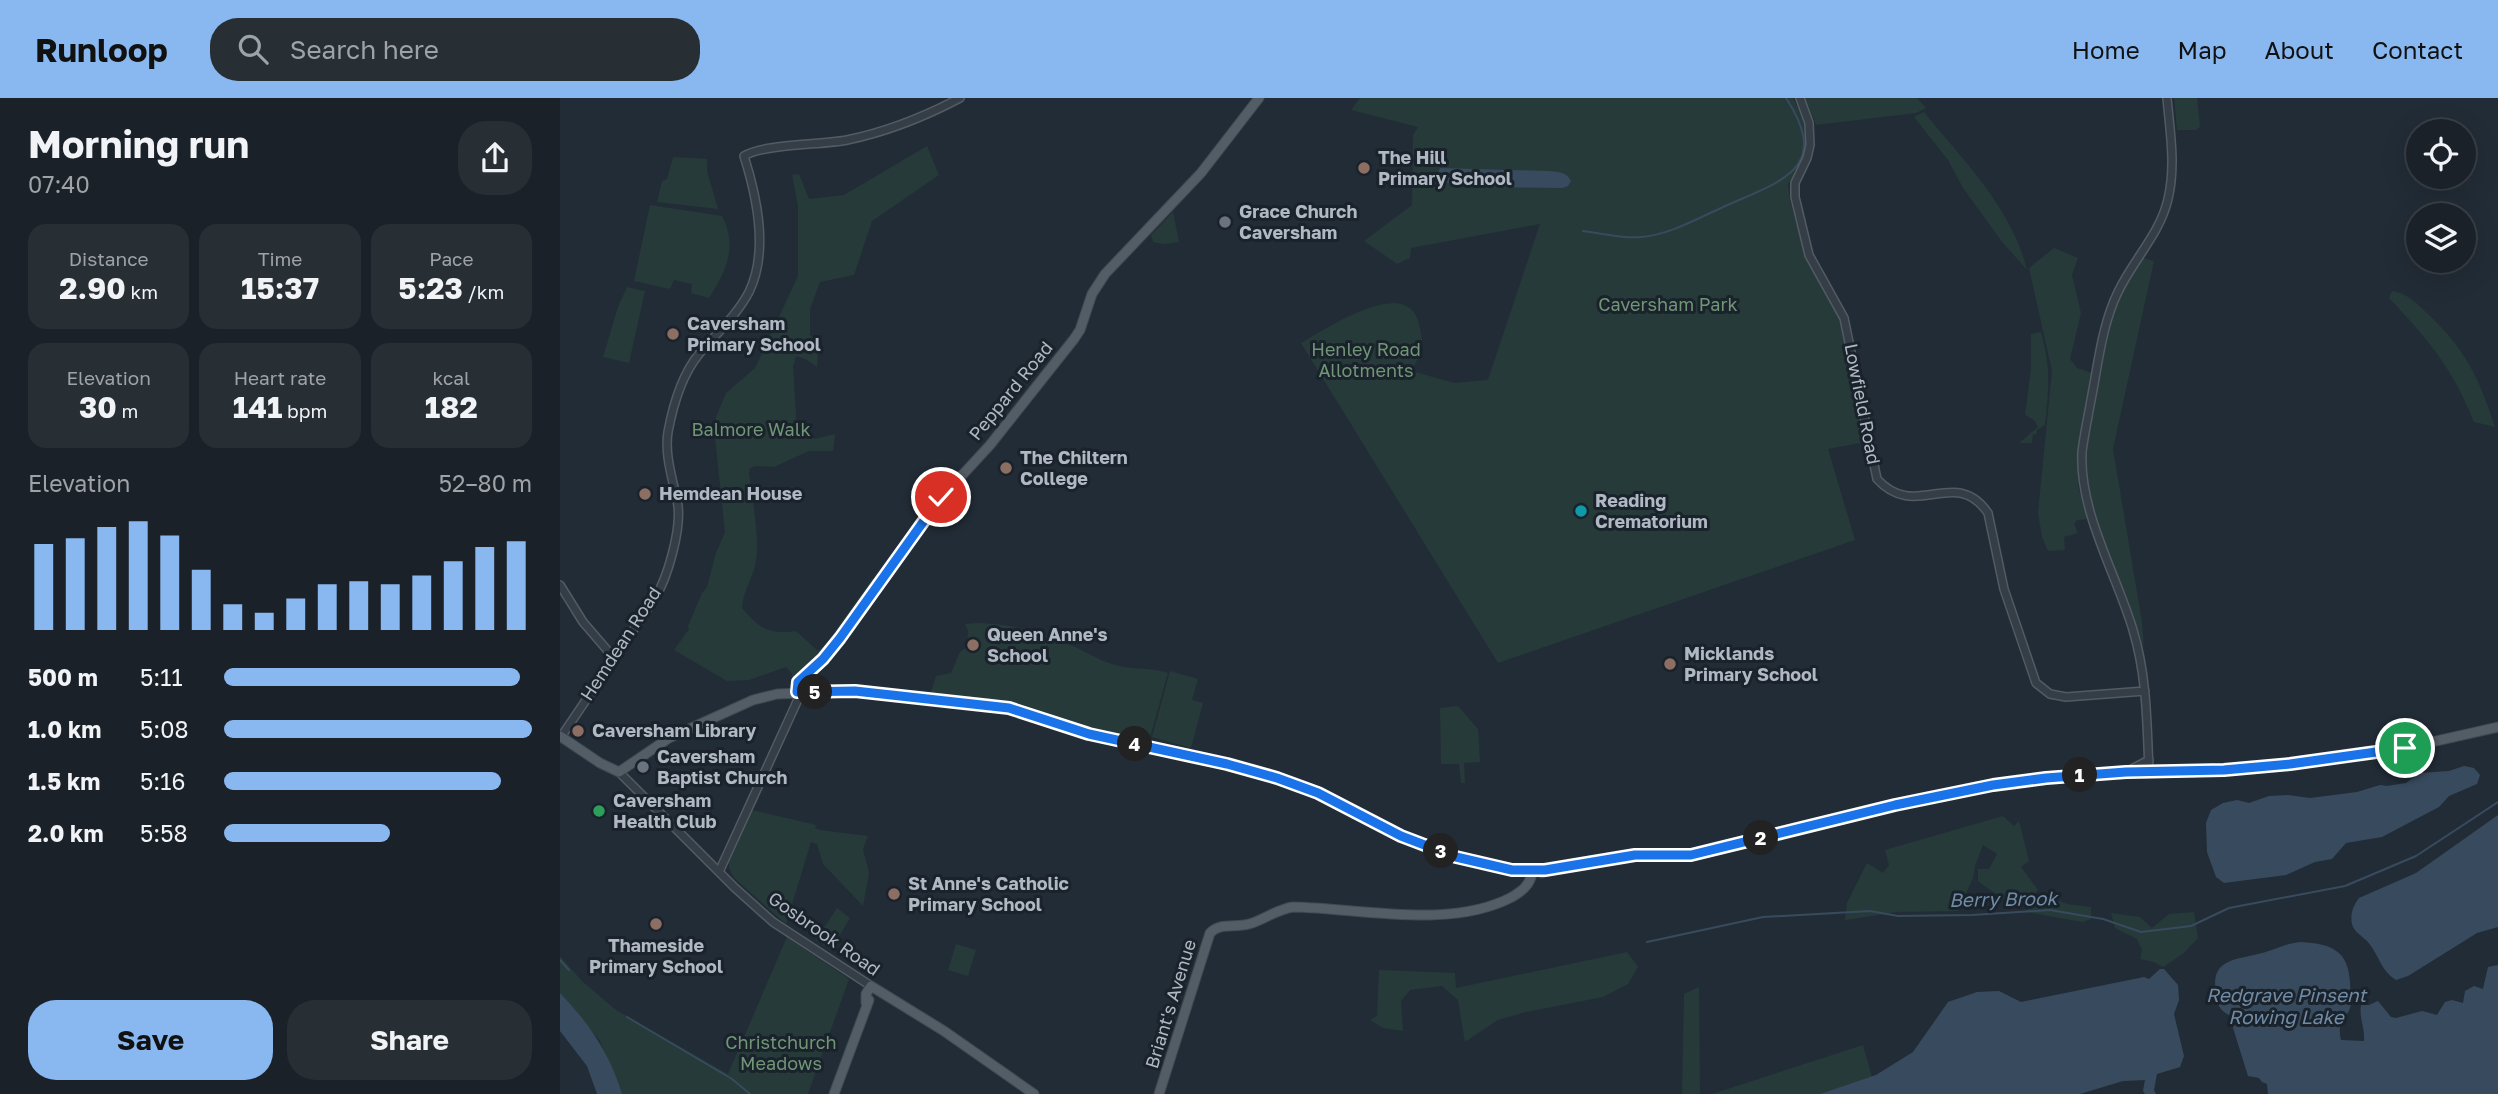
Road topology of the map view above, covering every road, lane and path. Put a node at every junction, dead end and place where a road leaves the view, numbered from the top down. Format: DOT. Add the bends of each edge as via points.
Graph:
graph roads {
  1 [pos="960,98"];
  2 [pos="1259,98"];
  3 [pos="1800,98"];
  4 [pos="2167,98"];
  5 [pos="560,585"];
  6 [pos="614,658"];
  7 [pos="2145,691"];
  8 [pos="797,692"];
  9 [pos="2498,727"];
  10 [pos="561,737"];
  11 [pos="2149,758"];
  12 [pos="619,772"];
  13 [pos="2126,772"];
  14 [pos="2149,772"];
  15 [pos="2161,772"];
  16 [pos="1528,872"];
  17 [pos="722,875"];
  18 [pos="856,976"];
  19 [pos="873,988"];
  20 [pos="866,1001"];
  21 [pos="834,1094"];
  22 [pos="1034,1094"];
  23 [pos="1159,1094"];
  1 -- 6 [label="street, Hemdean Road" via="919,119 871,134 744,156 757,210 753,282 735,312 691,365 677,394 667,439 678,508 677,533 658,593"];
  2 -- 8 [label="main road, Peppard Road" via="1224,146 1100,280 1074,339 932,509 840,638 798,682"];
  3 -- 7 [label="street, Lowfield Road" via="1808,116 1810,145 1794,197 1809,255 1844,318 1877,478 1904,496 1956,492 1983,506 2017,632 2040,687 2066,697"];
  4 -- 7 [label="street" via="2172,162 2168,201 2158,228 2112,306 2082,453 2091,520 2133,630"];
  5 -- 6 [label="street" via="583,622"];
  6 -- 10 [label="street, Hemdean Road"];
  7 -- 11 [label="street"];
  8 -- 12 [label="main road" via="753,700 679,733"];
  8 -- 16 [label="main road" via="855,691 1009,708 1089,734 1277,778 1456,857"];
  8 -- 17 [label="street" via="798,699"];
  9 -- 15 [label="main road" via="2353,756"];
  10 -- 12 [label="main road"];
  11 -- 13 [label="street"];
  11 -- 14 [label="street"];
  11 -- 15 [label="street"];
  12 -- 17 [label="street, Gosbrook Road"];
  13 -- 14 [label="main road"];
  13 -- 16 [label="main road" via="1993,785 1691,855 1635,855"];
  14 -- 15 [label="main road"];
  16 -- 23 [label="main road, Briant's Avenue" via="1524,888 1506,900 1468,911 1372,914 1293,907 1252,923 1217,927 1210,933"];
  17 -- 18 [label="street, Gosbrook Road" via="774,922"];
  18 -- 19 [label="street, Gosbrook Road"];
  18 -- 20 [label="street"];
  19 -- 20 [label="main road"];
  19 -- 22 [label="main road, Gosbrook Road"];
  20 -- 21 [label="main road"];
}
